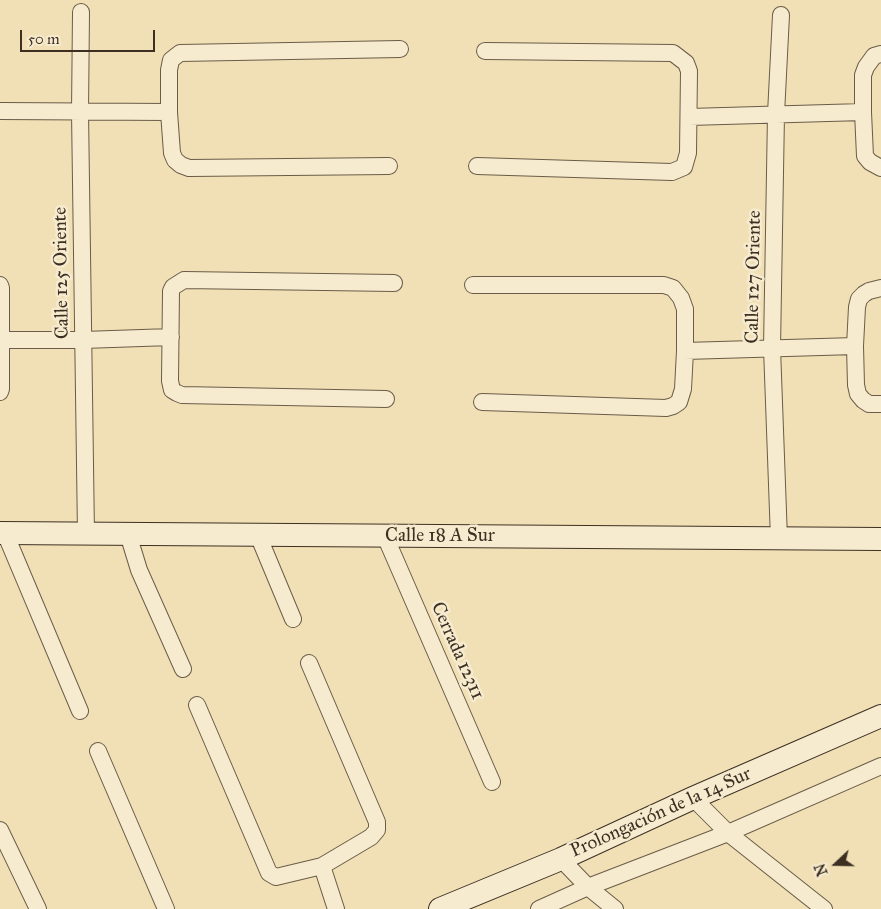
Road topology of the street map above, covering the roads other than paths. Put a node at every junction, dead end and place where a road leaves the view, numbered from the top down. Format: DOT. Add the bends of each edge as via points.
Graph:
graph roads {
  1 [pos="81,12"];
  2 [pos="781,15"];
  3 [pos="400,49"];
  4 [pos="485,51"];
  5 [pos="881,54"];
  6 [pos="0,111"];
  7 [pos="80,112"];
  8 [pos="169,112"];
  9 [pos="862,112"];
  10 [pos="776,114"];
  11 [pos="689,117"];
  12 [pos="389,166"];
  13 [pos="477,166"];
  14 [pos="881,168"];
  15 [pos="394,283"];
  16 [pos="473,284"];
  17 [pos="0,285"];
  18 [pos="881,288"];
  19 [pos="171,336"];
  20 [pos="0,340"];
  21 [pos="83,340"];
  22 [pos="855,346"];
  23 [pos="772,348"];
  24 [pos="685,351"];
  25 [pos="0,392"];
  26 [pos="386,400"];
  27 [pos="482,402"];
  28 [pos="881,404"];
  29 [pos="2,533"];
  30 [pos="86,534"];
  31 [pos="128,534"];
  32 [pos="258,535"];
  33 [pos="385,536"];
  34 [pos="779,539"];
  35 [pos="881,539"];
  36 [pos="293,619"];
  37 [pos="309,663"];
  38 [pos="183,669"];
  39 [pos="197,705"];
  40 [pos="80,711"];
  41 [pos="881,716"];
  42 [pos="98,750"];
  43 [pos="881,766"];
  44 [pos="492,782"];
  45 [pos="693,798"];
  46 [pos="0,830"];
  47 [pos="728,833"];
  48 [pos="560,859"];
  49 [pos="322,866"];
  50 [pos="588,887"];
  51 [pos="38,909"];
  52 [pos="166,909"];
  53 [pos="336,909"];
  54 [pos="440,909"];
  55 [pos="539,909"];
  56 [pos="615,909"];
  57 [pos="824,909"];
  1 -- 7 [label="street, Calle 125 Oriente"];
  2 -- 10 [label="street, Calle 127 Oriente"];
  3 -- 8 [label="street" via="180,54 169,64"];
  4 -- 11 [label="street" via="673,54 686,63 689,71"];
  5 -- 9 [label="street" via="874,56 863,75"];
  6 -- 7 [label="street"];
  7 -- 8 [label="street"];
  7 -- 21 [label="street, Calle 125 Oriente"];
  8 -- 12 [label="street" via="172,153 180,166"];
  9 -- 10 [label="street"];
  9 -- 14 [label="street" via="865,156"];
  10 -- 11 [label="street"];
  10 -- 23 [label="street, Calle 127 Oriente"];
  11 -- 13 [label="street" via="687,160 684,167 672,172"];
  15 -- 19 [label="street" via="184,280 171,291"];
  16 -- 24 [label="street" via="664,285 673,288 685,310"];
  17 -- 20 [label="street"];
  18 -- 22 [label="street" via="869,291 859,300"];
  19 -- 21 [label="street"];
  19 -- 26 [label="street" via="170,385 172,390 182,394"];
  20 -- 21 [label="street"];
  20 -- 25 [label="street"];
  21 -- 30 [label="street, Calle 125 Oriente"];
  22 -- 23 [label="street"];
  22 -- 28 [label="street" via="858,394 870,404"];
  23 -- 24 [label="street"];
  23 -- 34 [label="street, Calle 127 Oriente"];
  24 -- 27 [label="street" via="682,396 674,406"];
  29 -- 30 [label="street, Calle 18 A Sur"];
  29 -- 40 [label="street"];
  30 -- 31 [label="street, Calle 18 A Sur"];
  31 -- 32 [label="street, Calle 18 A Sur"];
  31 -- 38 [label="street" via="139,570"];
  32 -- 33 [label="street, Calle 18 A Sur"];
  32 -- 36 [label="street"];
  33 -- 34 [label="street, Calle 18 A Sur"];
  33 -- 44 [label="street, Cerrada 12311"];
  34 -- 35 [label="street, Calle 18 A Sur"];
  37 -- 49 [label="street" via="377,822 377,830 372,837"];
  39 -- 49 [label="street" via="269,873 276,877"];
  41 -- 45 [label="street, Prolongación de la 14 Sur"];
  42 -- 52 [label="street"];
  43 -- 47 [label="street"];
  45 -- 47 [label="street"];
  45 -- 48 [label="street, Prolongación de la 14 Sur"];
  46 -- 51 [label="street"];
  47 -- 50 [label="street"];
  47 -- 57 [label="street"];
  48 -- 50 [label="street"];
  48 -- 54 [label="street, Prolongación de la 14 Sur"];
  49 -- 53 [label="street"];
  50 -- 55 [label="street"];
  50 -- 56 [label="street"];
}
